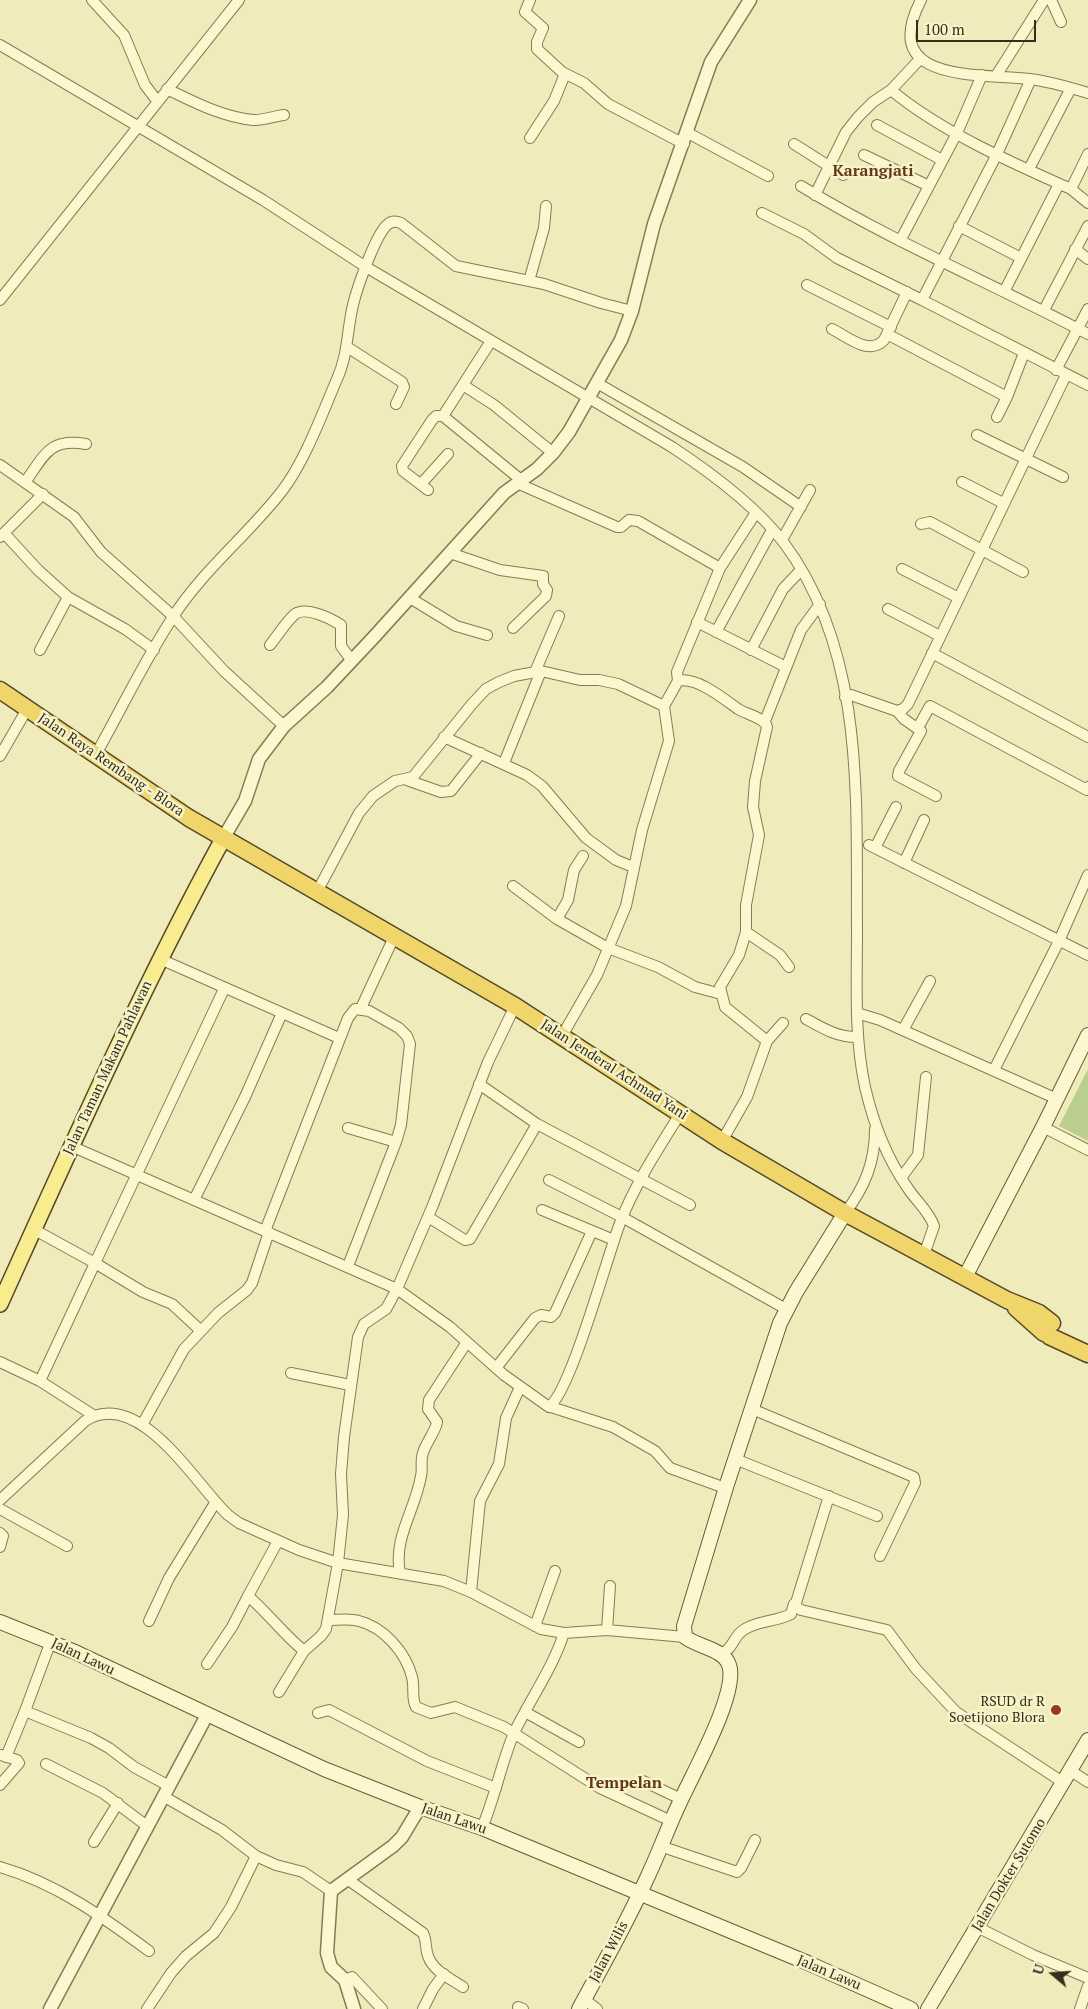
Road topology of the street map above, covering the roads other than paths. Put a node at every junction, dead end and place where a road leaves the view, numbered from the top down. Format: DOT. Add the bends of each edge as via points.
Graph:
graph roads {
  1 [pos="92,0"];
  2 [pos="239,0"];
  3 [pos="530,0"];
  4 [pos="750,0"];
  5 [pos="921,0"];
  6 [pos="1044,0"];
  7 [pos="1051,0"];
  8 [pos="1061,22"];
  9 [pos="0,45"];
  10 [pos="920,59"];
  11 [pos="565,74"];
  12 [pos="982,75"];
  13 [pos="996,76"];
  14 [pos="1031,79"];
  15 [pos="1071,88"];
  16 [pos="167,89"];
  17 [pos="890,90"];
  18 [pos="1088,94"];
  19 [pos="158,102"];
  20 [pos="284,114"];
  21 [pos="877,125"];
  22 [pos="138,126"];
  23 [pos="956,133"];
  24 [pos="530,138"];
  25 [pos="686,138"];
  26 [pos="794,144"];
  27 [pos="997,154"];
  28 [pos="1088,154"];
  29 [pos="864,155"];
  30 [pos="942,160"];
  31 [pos="828,166"];
  32 [pos="1029,169"];
  33 [pos="843,175"];
  34 [pos="768,176"];
  35 [pos="1059,184"];
  36 [pos="801,186"];
  37 [pos="928,186"];
  38 [pos="1071,189"];
  39 [pos="815,194"];
  40 [pos="1088,202"];
  41 [pos="546,206"];
  42 [pos="762,213"];
  43 [pos="959,226"];
  44 [pos="1088,226"];
  45 [pos="900,241"];
  46 [pos="1075,249"];
  47 [pos="1021,258"];
  48 [pos="1088,259"];
  49 [pos="942,260"];
  50 [pos="366,267"];
  51 [pos="529,281"];
  52 [pos="806,284"];
  53 [pos="1005,290"];
  54 [pos="907,292"];
  55 [pos="0,300"];
  56 [pos="922,300"];
  57 [pos="1044,310"];
  58 [pos="1088,310"];
  59 [pos="632,311"];
  60 [pos="1078,328"];
  61 [pos="832,329"];
  62 [pos="889,331"];
  63 [pos="1088,334"];
  64 [pos="490,341"];
  65 [pos="347,347"];
  66 [pos="1024,354"];
  67 [pos="1061,372"];
  68 [pos="597,382"];
  69 [pos="463,385"];
  70 [pos="1088,385"];
  71 [pos="589,397"];
  72 [pos="1007,397"];
  73 [pos="396,404"];
  74 [pos="443,416"];
  75 [pos="997,417"];
  76 [pos="978,435"];
  77 [pos="86,444"];
  78 [pos="554,453"];
  79 [pos="448,454"];
  80 [pos="1024,460"];
  81 [pos="0,465"];
  82 [pos="1063,478"];
  83 [pos="26,481"];
  84 [pos="519,482"];
  85 [pos="962,482"];
  86 [pos="810,490"];
  87 [pos="43,494"];
  88 [pos="1004,503"];
  89 [pos="801,508"];
  90 [pos="756,514"];
  91 [pos="921,524"];
  92 [pos="772,530"];
  93 [pos="2,535"];
  94 [pos="783,542"];
  95 [pos="982,551"];
  96 [pos="450,553"];
  97 [pos="720,568"];
  98 [pos="902,569"];
  99 [pos="801,570"];
  100 [pos="1023,572"];
  101 [pos="68,597"];
  102 [pos="410,598"];
  103 [pos="959,598"];
  104 [pos="820,604"];
  105 [pos="888,609"];
  106 [pos="173,616"];
  107 [pos="559,616"];
  108 [pos="697,622"];
  109 [pos="513,628"];
  110 [pos="716,632"];
  111 [pos="487,635"];
  112 [pos="940,636"];
  113 [pos="270,645"];
  114 [pos="40,650"];
  115 [pos="154,650"];
  116 [pos="751,650"];
  117 [pos="932,653"];
  118 [pos="352,660"];
  119 [pos="786,667"];
  120 [pos="538,672"];
  121 [pos="678,681"];
  122 [pos="0,690"];
  123 [pos="845,697"];
  124 [pos="664,706"];
  125 [pos="26,709"];
  126 [pos="898,711"];
  127 [pos="764,721"];
  128 [pos="920,724"];
  129 [pos="284,726"];
  130 [pos="444,737"];
  131 [pos="1088,737"];
  132 [pos="481,753"];
  133 [pos="0,756"];
  134 [pos="96,756"];
  135 [pos="504,763"];
  136 [pos="407,780"];
  137 [pos="1088,787"];
  138 [pos="936,796"];
  139 [pos="896,807"];
  140 [pos="924,820"];
  141 [pos="224,838"];
  142 [pos="583,856"];
  143 [pos="904,863"];
  144 [pos="634,867"];
  145 [pos="1088,875"];
  146 [pos="513,886"];
  147 [pos="318,890"];
  148 [pos="556,919"];
  149 [pos="746,932"];
  150 [pos="394,937"];
  151 [pos="1059,941"];
  152 [pos="608,948"];
  153 [pos="1088,955"];
  154 [pos="160,958"];
  155 [pos="788,967"];
  156 [pos="930,981"];
  157 [pos="224,989"];
  158 [pos="721,994"];
  159 [pos="515,1006"];
  160 [pos="361,1008"];
  161 [pos="282,1013"];
  162 [pos="857,1013"];
  163 [pos="806,1019"];
  164 [pos="782,1023"];
  165 [pos="904,1030"];
  166 [pos="1088,1035"];
  167 [pos="562,1036"];
  168 [pos="339,1038"];
  169 [pos="857,1038"];
  170 [pos="767,1041"];
  171 [pos="994,1070"];
  172 [pos="926,1077"];
  173 [pos="479,1084"];
  174 [pos="1057,1099"];
  175 [pos="680,1114"];
  176 [pos="875,1123"];
  177 [pos="537,1124"];
  178 [pos="1043,1127"];
  179 [pos="348,1128"];
  180 [pos="722,1141"];
  181 [pos="396,1142"];
  182 [pos="71,1146"];
  183 [pos="1088,1150"];
  184 [pos="136,1175"];
  185 [pos="901,1178"];
  186 [pos="639,1179"];
  187 [pos="549,1180"];
  188 [pos="194,1200"];
  189 [pos="690,1205"];
  190 [pos="542,1210"];
  191 [pos="845,1213"];
  192 [pos="428,1217"];
  193 [pos="622,1217"];
  194 [pos="33,1229"];
  195 [pos="267,1231"];
  196 [pos="592,1231"];
  197 [pos="614,1240"];
  198 [pos="924,1255"];
  199 [pos="94,1263"];
  200 [pos="348,1266"];
  201 [pos="965,1277"];
  202 [pos="397,1288"];
  203 [pos="0,1304"];
  204 [pos="786,1309"];
  205 [pos="200,1330"];
  206 [pos="467,1342"];
  207 [pos="1088,1353"];
  208 [pos="0,1362"];
  209 [pos="496,1368"];
  210 [pos="291,1373"];
  211 [pos="40,1381"];
  212 [pos="350,1385"];
  213 [pos="520,1387"];
  214 [pos="551,1407"];
  215 [pos="752,1409"];
  216 [pos="93,1415"];
  217 [pos="142,1425"];
  218 [pos="735,1459"];
  219 [pos="725,1488"];
  220 [pos="829,1496"];
  221 [pos="0,1500"];
  222 [pos="215,1504"];
  223 [pos="0,1509"];
  224 [pos="878,1516"];
  225 [pos="0,1533"];
  226 [pos="278,1541"];
  227 [pos="67,1546"];
  228 [pos="0,1547"];
  229 [pos="880,1556"];
  230 [pos="338,1562"];
  231 [pos="555,1571"];
  232 [pos="400,1573"];
  233 [pos="610,1586"];
  234 [pos="471,1592"];
  235 [pos="248,1596"];
  236 [pos="794,1604"];
  237 [pos="328,1620"];
  238 [pos="150,1621"];
  239 [pos="0,1622"];
  240 [pos="535,1626"];
  241 [pos="607,1630"];
  242 [pos="564,1633"];
  243 [pos="686,1637"];
  244 [pos="51,1641"];
  245 [pos="304,1651"];
  246 [pos="721,1654"];
  247 [pos="207,1664"];
  248 [pos="280,1692"];
  249 [pos="26,1711"];
  250 [pos="525,1712"];
  251 [pos="318,1713"];
  252 [pos="207,1715"];
  253 [pos="514,1733"];
  254 [pos="1088,1740"];
  255 [pos="579,1742"];
  256 [pos="3,1756"];
  257 [pos="46,1764"];
  258 [pos="1067,1777"];
  259 [pos="643,1780"];
  260 [pos="1088,1782"];
  261 [pos="0,1785"];
  262 [pos="496,1788"];
  263 [pos="166,1791"];
  264 [pos="681,1800"];
  265 [pos="118,1803"];
  266 [pos="420,1807"];
  267 [pos="671,1821"];
  268 [pos="147,1826"];
  269 [pos="482,1828"];
  270 [pos="755,1840"];
  271 [pos="94,1842"];
  272 [pos="660,1846"];
  273 [pos="256,1856"];
  274 [pos="0,1867"];
  275 [pos="347,1879"];
  276 [pos="331,1892"];
  277 [pos="639,1895"];
  278 [pos="100,1915"];
  279 [pos="978,1927"];
  280 [pos="149,1951"];
  281 [pos="444,1974"];
  282 [pos="1088,1978"];
  283 [pos="345,1980"];
  284 [pos="463,1986"];
  285 [pos="1088,1986"];
  286 [pos="582,2004"];
  287 [pos="50,2009"];
  288 [pos="147,2009"];
  289 [pos="354,2009"];
  290 [pos="382,2009"];
  291 [pos="423,2009"];
  292 [pos="597,2009"];
  293 [pos="911,2009"];
  294 [pos="928,2009"];
  295 [pos="1080,2009"];
  1 -- 19 [label="street" via="124,36 146,85"];
  2 -- 16 [label="street"];
  3 -- 11 [label="street" via="525,12 543,28 537,49"];
  4 -- 25 [label="street" via="713,56"];
  5 -- 10 [label="street" via="910,27 913,52"];
  6 -- 13 [label="street"];
  7 -- 8 [label="street"];
  9 -- 22 [label="street"];
  10 -- 12 [label="street" via="944,70"];
  10 -- 17 [label="street"];
  11 -- 24 [label="street" via="554,101"];
  11 -- 25 [label="street" via="584,84 608,104"];
  12 -- 13 [label="street"];
  12 -- 23 [label="street"];
  13 -- 14 [label="street"];
  14 -- 15 [label="street"];
  14 -- 27 [label="street"];
  15 -- 18 [label="street"];
  15 -- 32 [label="street"];
  16 -- 19 [label="street"];
  16 -- 20 [label="street" via="202,106 254,120"];
  17 -- 23 [label="street" via="923,115"];
  17 -- 31 [label="street" via="858,117"];
  19 -- 22 [label="street"];
  21 -- 30 [label="street"];
  22 -- 50 [label="street" via="263,200"];
  22 -- 55 [label="street"];
  23 -- 27 [label="street"];
  23 -- 30 [label="street"];
  25 -- 34 [label="street"];
  25 -- 59 [label="street" via="654,224"];
  26 -- 31 [label="street"];
  27 -- 32 [label="street"];
  27 -- 43 [label="street"];
  28 -- 38 [label="street"];
  29 -- 37 [label="street"];
  30 -- 37 [label="street"];
  31 -- 33 [label="street"];
  31 -- 39 [label="street"];
  32 -- 35 [label="street"];
  35 -- 38 [label="street"];
  35 -- 47 [label="street"];
  36 -- 39 [label="street"];
  37 -- 45 [label="street"];
  38 -- 40 [label="street"];
  39 -- 45 [label="street" via="851,217"];
  41 -- 51 [label="street" via="544,228"];
  42 -- 54 [label="street" via="804,234 837,258"];
  43 -- 47 [label="street"];
  43 -- 49 [label="street"];
  44 -- 46 [label="street"];
  45 -- 49 [label="street"];
  46 -- 48 [label="street"];
  46 -- 57 [label="street"];
  47 -- 53 [label="street"];
  49 -- 53 [label="street"];
  49 -- 56 [label="street"];
  50 -- 51 [label="street" via="385,227 396,221 456,266"];
  50 -- 64 [label="street"];
  50 -- 65 [label="street" via="353,304"];
  51 -- 59 [label="street"];
  52 -- 62 [label="street"];
  53 -- 57 [label="street"];
  54 -- 56 [label="street"];
  54 -- 62 [label="street"];
  56 -- 66 [label="street"];
  57 -- 60 [label="street"];
  58 -- 60 [label="street"];
  59 -- 68 [label="street" via="621,340"];
  60 -- 63 [label="street"];
  60 -- 67 [label="street"];
  61 -- 62 [label="street" via="872,348 878,347"];
  62 -- 72 [label="street"];
  64 -- 69 [label="street"];
  64 -- 71 [label="street"];
  65 -- 73 [label="street" via="402,382 404,387"];
  65 -- 106 [label="street" via="339,374 301,460 282,490 215,562"];
  66 -- 67 [label="street"];
  66 -- 72 [label="street"];
  67 -- 70 [label="street"];
  67 -- 80 [label="street"];
  68 -- 71 [label="street"];
  68 -- 89 [label="street" via="743,468"];
  69 -- 74 [label="street"];
  69 -- 78 [label="street" via="494,405"];
  71 -- 78 [label="street"];
  71 -- 90 [label="street" via="705,469"];
  72 -- 75 [label="street"];
  74 -- 79 [label="street" via="432,420 402,466 403,470 424,487"];
  74 -- 84 [label="street"];
  76 -- 80 [label="street"];
  77 -- 83 [label="street" via="58,443"];
  78 -- 84 [label="street"];
  80 -- 82 [label="street"];
  80 -- 88 [label="street"];
  81 -- 83 [label="street"];
  83 -- 87 [label="street"];
  84 -- 96 [label="street" via="504,493"];
  84 -- 97 [label="street" via="618,527 629,520 638,521"];
  85 -- 88 [label="street"];
  86 -- 89 [label="street"];
  87 -- 93 [label="street"];
  87 -- 106 [label="street" via="74,516 101,552"];
  88 -- 95 [label="street"];
  89 -- 94 [label="street"];
  90 -- 92 [label="street"];
  90 -- 97 [label="street"];
  91 -- 95 [label="street" via="930,522"];
  92 -- 94 [label="street"];
  92 -- 110 [label="street"];
  93 -- 101 [label="street"];
  94 -- 99 [label="street"];
  95 -- 100 [label="street"];
  95 -- 103 [label="street"];
  96 -- 102 [label="street"];
  96 -- 109 [label="street" via="500,570 544,576 546,596"];
  97 -- 108 [label="street"];
  98 -- 103 [label="street"];
  99 -- 104 [label="street"];
  99 -- 116 [label="street" via="783,589"];
  101 -- 114 [label="street"];
  101 -- 115 [label="street" via="125,629"];
  102 -- 111 [label="street" via="456,626"];
  102 -- 118 [label="street"];
  103 -- 112 [label="street"];
  104 -- 119 [label="street" via="801,630"];
  104 -- 123 [label="street" via="837,650"];
  105 -- 112 [label="street"];
  106 -- 115 [label="street"];
  106 -- 129 [label="street" via="224,671"];
  107 -- 120 [label="street"];
  108 -- 110 [label="street"];
  108 -- 121 [label="street" via="676,672"];
  110 -- 116 [label="street"];
  112 -- 117 [label="street"];
  113 -- 118 [label="street" via="296,614 317,614 341,625 341,646"];
  115 -- 134 [label="street"];
  116 -- 119 [label="street"];
  117 -- 126 [label="street" via="908,704"];
  117 -- 131 [label="street"];
  118 -- 129 [label="street"];
  119 -- 127 [label="street"];
  120 -- 124 [label="street" via="618,684"];
  120 -- 130 [label="street" via="514,676 486,689"];
  120 -- 135 [label="street"];
  121 -- 124 [label="street"];
  121 -- 127 [label="street" via="694,683"];
  122 -- 125 [label="highway, Jalan Raya Rembang - Blora"];
  123 -- 126 [label="street" via="851,695"];
  123 -- 162 [label="street" via="851,727 855,801"];
  124 -- 144 [label="street" via="669,741"];
  125 -- 133 [label="street"];
  125 -- 134 [label="highway, Jalan Raya Rembang - Blora"];
  126 -- 138 [label="street" via="921,731 898,776"];
  127 -- 149 [label="street" via="767,727 755,781 753,807 759,835 746,905"];
  128 -- 137 [label="street" via="930,706 1087,790"];
  129 -- 141 [label="street" via="259,759 245,801"];
  130 -- 132 [label="street"];
  130 -- 136 [label="street" via="422,768"];
  132 -- 135 [label="street"];
  132 -- 136 [label="street" via="451,791 441,792"];
  134 -- 141 [label="highway, Jalan Raya Rembang - Blora"];
  135 -- 144 [label="street" via="542,786 575,827 602,851"];
  136 -- 147 [label="street" via="395,781 373,796 359,813"];
  139 -- 143 [label="street" via="872,846"];
  140 -- 143 [label="street"];
  141 -- 147 [label="highway, Jalan Jenderal Achmad Yani" via="282,873"];
  141 -- 154 [label="main road, Jalan Taman Makam Pahlawan"];
  142 -- 148 [label="street" via="574,870 569,896"];
  143 -- 151 [label="street"];
  144 -- 152 [label="street" via="626,906"];
  145 -- 151 [label="street"];
  146 -- 148 [label="street"];
  147 -- 150 [label="highway, Jalan Jenderal Achmad Yani"];
  148 -- 152 [label="street"];
  149 -- 155 [label="street" via="780,955"];
  149 -- 158 [label="street" via="739,956 724,978"];
  150 -- 159 [label="highway, Jalan Jenderal Achmad Yani"];
  150 -- 160 [label="street"];
  151 -- 153 [label="street"];
  151 -- 171 [label="street"];
  152 -- 158 [label="street" via="658,967 695,987"];
  152 -- 167 [label="street" via="597,975"];
  154 -- 157 [label="street"];
  154 -- 182 [label="main road, Jalan Taman Makam Pahlawan"];
  156 -- 165 [label="street"];
  157 -- 161 [label="street"];
  157 -- 184 [label="street"];
  158 -- 170 [label="street" via="725,1007"];
  159 -- 167 [label="highway, Jalan Jenderal Achmad Yani"];
  159 -- 173 [label="street"];
  160 -- 168 [label="street" via="352,1012"];
  160 -- 181 [label="street" via="400,1028 409,1040 408,1068"];
  161 -- 168 [label="street"];
  161 -- 188 [label="street"];
  162 -- 165 [label="street"];
  162 -- 169 [label="street"];
  163 -- 169 [label="street" via="829,1032"];
  164 -- 170 [label="street"];
  165 -- 171 [label="street"];
  166 -- 174 [label="main road"];
  167 -- 175 [label="highway, Jalan Jenderal Achmad Yani"];
  168 -- 195 [label="street"];
  169 -- 176 [label="street"];
  170 -- 180 [label="street" via="747,1097"];
  171 -- 174 [label="street"];
  172 -- 185 [label="street" via="918,1155"];
  173 -- 177 [label="street"];
  173 -- 192 [label="street"];
  174 -- 178 [label="main road"];
  175 -- 180 [label="highway, Jalan Jenderal Achmad Yani"];
  175 -- 186 [label="street"];
  176 -- 185 [label="street"];
  176 -- 191 [label="street" via="869,1174 860,1195"];
  177 -- 186 [label="street"];
  177 -- 192 [label="street" via="470,1239 465,1240"];
  178 -- 183 [label="street"];
  178 -- 201 [label="main road"];
  179 -- 181 [label="street"];
  180 -- 191 [label="highway, Jalan Jenderal Achmad Yani"];
  181 -- 200 [label="street"];
  182 -- 184 [label="street"];
  182 -- 194 [label="main road, Jalan Taman Makam Pahlawan"];
  184 -- 188 [label="street"];
  184 -- 199 [label="street"];
  185 -- 198 [label="street" via="934,1226"];
  186 -- 189 [label="street"];
  186 -- 193 [label="street"];
  187 -- 193 [label="street"];
  188 -- 195 [label="street"];
  190 -- 196 [label="street"];
  191 -- 198 [label="highway, Jalan Jenderal Achmad Yani"];
  191 -- 204 [label="main road"];
  192 -- 202 [label="street"];
  193 -- 197 [label="street"];
  193 -- 204 [label="street"];
  194 -- 199 [label="street"];
  194 -- 203 [label="main road, Jalan Taman Makam Pahlawan"];
  195 -- 200 [label="street"];
  195 -- 205 [label="street" via="252,1283"];
  196 -- 197 [label="street"];
  196 -- 209 [label="street" via="555,1313 551,1317 541,1315 535,1318"];
  197 -- 214 [label="street" via="573,1364"];
  198 -- 201 [label="highway, Jalan Jenderal Achmad Yani"];
  199 -- 205 [label="street" via="143,1292 172,1304"];
  199 -- 211 [label="street"];
  200 -- 202 [label="street"];
  201 -- 207 [label="highway, Jalan Jenderal Achmad Yani" via="1007,1300 1050,1330 1072,1336"];
  202 -- 206 [label="street"];
  202 -- 212 [label="street" via="386,1309 360,1330"];
  204 -- 215 [label="main road"];
  205 -- 217 [label="street" via="184,1349"];
  206 -- 209 [label="street"];
  206 -- 232 [label="street" via="429,1400 428,1409 437,1422 422,1456 422,1476 417,1495 398,1544"];
  208 -- 211 [label="street"];
  209 -- 213 [label="street"];
  210 -- 212 [label="street"];
  211 -- 216 [label="street"];
  212 -- 230 [label="street" via="342,1465"];
  213 -- 214 [label="street"];
  213 -- 234 [label="street" via="506,1418 499,1464 480,1501"];
  214 -- 219 [label="street" via="628,1434 655,1451 670,1468"];
  215 -- 218 [label="main road"];
  215 -- 229 [label="street" via="914,1477 915,1483"];
  216 -- 217 [label="street" via="118,1413"];
  216 -- 221 [label="street"];
  217 -- 222 [label="street" via="177,1457"];
  218 -- 219 [label="main road"];
  218 -- 220 [label="street"];
  219 -- 243 [label="main road" via="684,1626"];
  220 -- 224 [label="street"];
  220 -- 236 [label="street"];
  222 -- 226 [label="street" via="239,1524"];
  222 -- 238 [label="street" via="169,1578"];
  223 -- 227 [label="street"];
  225 -- 228 [label="street"];
  226 -- 230 [label="street"];
  226 -- 235 [label="street"];
  230 -- 232 [label="street"];
  230 -- 237 [label="street"];
  231 -- 240 [label="street"];
  232 -- 234 [label="street" via="444,1581"];
  233 -- 241 [label="street"];
  234 -- 240 [label="street"];
  235 -- 245 [label="street"];
  235 -- 247 [label="street"];
  236 -- 246 [label="street" via="791,1614 782,1619 753,1624 740,1632 728,1652"];
  236 -- 258 [label="street" via="801,1610 888,1630 908,1659 952,1709 971,1724"];
  237 -- 245 [label="street" via="321,1636"];
  237 -- 253 [label="street" via="359,1620 383,1633 393,1643 409,1667 416,1708 431,1713 455,1707"];
  239 -- 244 [label="main road, Jalan Lawu"];
  240 -- 242 [label="street"];
  241 -- 242 [label="street"];
  241 -- 243 [label="street"];
  242 -- 250 [label="street" via="550,1669"];
  243 -- 246 [label="main road"];
  244 -- 249 [label="street"];
  244 -- 252 [label="main road, Jalan Lawu"];
  245 -- 248 [label="street"];
  246 -- 264 [label="main road, Jalan Wilis" via="729,1664 728,1690 707,1749"];
  249 -- 256 [label="street"];
  249 -- 263 [label="street" via="109,1748"];
  250 -- 253 [label="street"];
  250 -- 255 [label="street"];
  251 -- 262 [label="street" via="329,1710 427,1761"];
  252 -- 263 [label="street"];
  252 -- 266 [label="main road, Jalan Lawu"];
  253 -- 262 [label="street"];
  253 -- 267 [label="street" via="600,1788"];
  254 -- 258 [label="main road, Jalan Dokter Sutomo"];
  256 -- 261 [label="street" via="20,1763"];
  257 -- 265 [label="street"];
  258 -- 260 [label="street"];
  258 -- 279 [label="main road, Jalan Dokter Sutomo"];
  259 -- 264 [label="street"];
  262 -- 269 [label="street"];
  263 -- 268 [label="street"];
  263 -- 273 [label="street"];
  264 -- 267 [label="main road, Jalan Wilis"];
  265 -- 268 [label="street"];
  265 -- 271 [label="street"];
  266 -- 269 [label="main road, Jalan Lawu"];
  266 -- 275 [label="street" via="393,1846"];
  267 -- 272 [label="main road, Jalan Wilis"];
  268 -- 278 [label="street"];
  269 -- 277 [label="main road, Jalan Lawu"];
  270 -- 272 [label="street" via="737,1872"];
  272 -- 277 [label="main road, Jalan Wilis"];
  273 -- 276 [label="street" via="303,1872"];
  273 -- 288 [label="street" via="214,1933 170,1973"];
  274 -- 278 [label="street" via="43,1881"];
  275 -- 276 [label="street"];
  275 -- 281 [label="street" via="425,1936 428,1956"];
  276 -- 283 [label="street" via="327,1953 331,1967"];
  277 -- 286 [label="main road, Jalan Wilis"];
  277 -- 293 [label="main road, Jalan Lawu" via="808,1963"];
  278 -- 280 [label="street"];
  278 -- 287 [label="street"];
  279 -- 282 [label="street" via="1034,1956"];
  279 -- 294 [label="main road, Jalan Dokter Sutomo"];
  281 -- 284 [label="street"];
  281 -- 291 [label="street"];
  283 -- 289 [label="street"];
  283 -- 290 [label="street" via="352,1977"];
  285 -- 295 [label="street"];
  286 -- 292 [label="street"];
}
